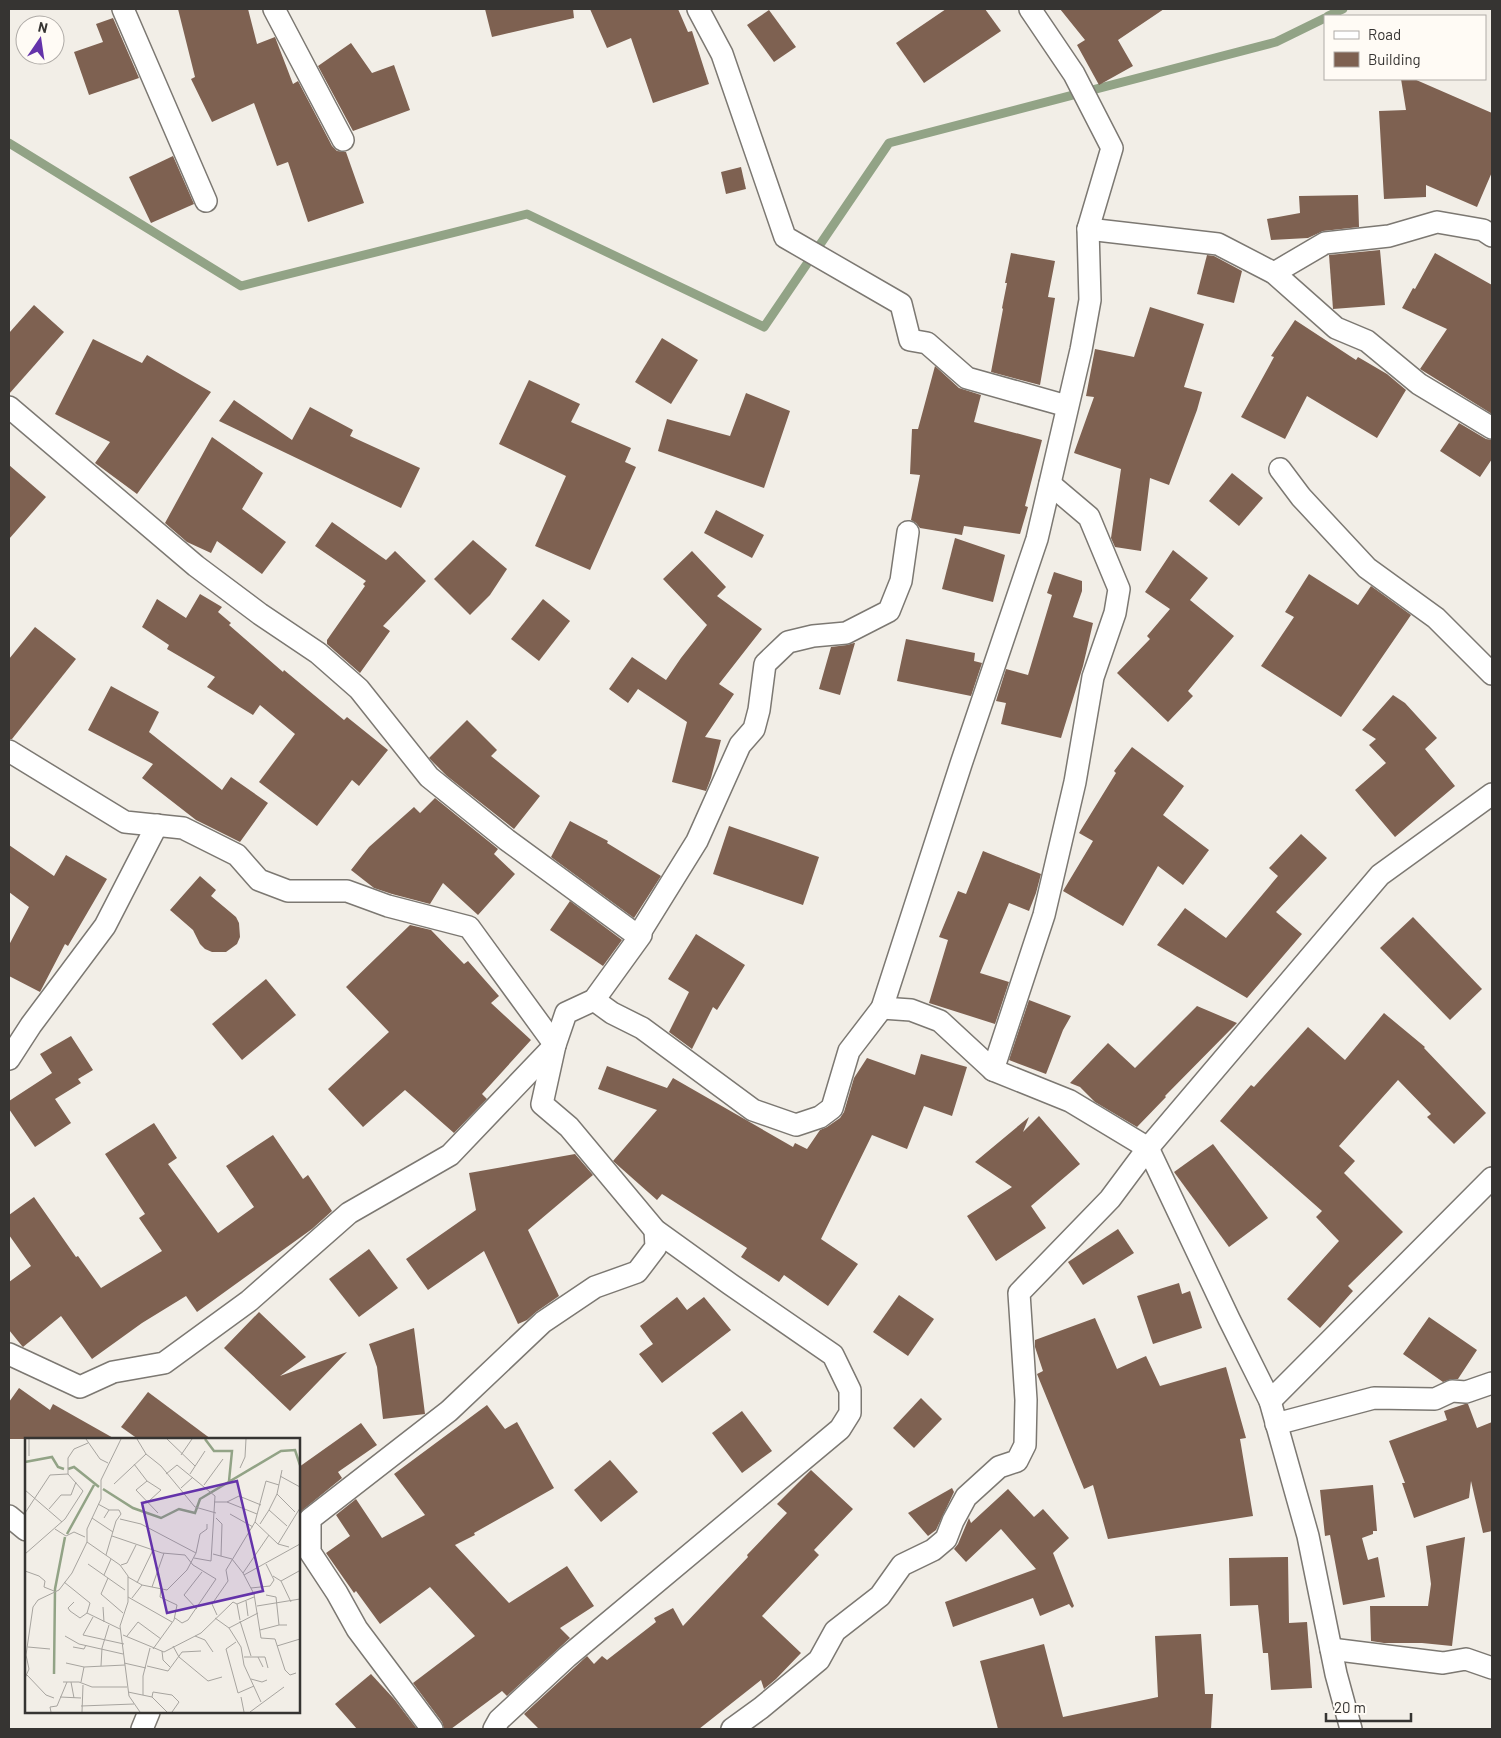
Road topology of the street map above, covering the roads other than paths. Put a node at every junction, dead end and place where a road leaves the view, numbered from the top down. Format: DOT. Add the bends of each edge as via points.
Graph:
graph roads {
  1 [pos="123,9"];
  2 [pos="274,9"];
  3 [pos="698,9"];
  4 [pos="1030,9"];
  5 [pos="343,140"];
  6 [pos="206,201"];
  7 [pos="1088,230"];
  8 [pos="1492,236"];
  9 [pos="1274,273"];
  10 [pos="1067,406"];
  11 [pos="9,407"];
  12 [pos="1492,428"];
  13 [pos="1280,469"];
  14 [pos="1050,484"];
  15 [pos="908,532"];
  16 [pos="1492,674"];
  17 [pos="9,751"];
  18 [pos="1492,794"];
  19 [pos="157,826"];
  20 [pos="638,936"];
  21 [pos="594,1000"];
  22 [pos="882,1008"];
  23 [pos="555,1045"];
  24 [pos="9,1058"];
  25 [pos="993,1070"];
  26 [pos="1148,1148"];
  27 [pos="1492,1178"];
  28 [pos="655,1230"];
  29 [pos="9,1354"];
  30 [pos="1492,1383"];
  31 [pos="1270,1401"];
  32 [pos="1276,1424"];
  33 [pos="9,1516"];
  34 [pos="25,1529"];
  35 [pos="1331,1649"];
  36 [pos="1492,1668"];
  37 [pos="149,1713"];
  38 [pos="142,1729"];
  39 [pos="432,1729"];
  40 [pos="494,1729"];
  41 [pos="732,1729"];
  42 [pos="1351,1729"];
  1 -- 6 [label="street"];
  2 -- 5 [label="street"];
  3 -- 10 [label="street" via="722,54 784,238 900,304 910,340 926,343 967,378"];
  4 -- 7 [label="street" via="1074,74 1112,148"];
  7 -- 9 [label="street" via="1218,244"];
  7 -- 10 [label="street" via="1090,300"];
  8 -- 9 [label="street" via="1483,230 1437,222 1389,236 1325,243"];
  9 -- 12 [label="street" via="1336,328 1367,341 1419,384"];
  10 -- 14 [label="street"];
  11 -- 20 [label="street" via="196,566 318,653 359,689 429,776 507,840"];
  13 -- 16 [label="street" via="1301,498 1367,568 1436,618"];
  14 -- 22 [label="street" via="1037,539"];
  14 -- 25 [label="street" via="1089,518 1119,589 1115,613 1093,677 1075,782 1044,915"];
  15 -- 20 [label="street" via="901,581 889,611 846,633 788,642 765,664 754,728 740,745 697,841"];
  17 -- 19 [label="street" via="125,822"];
  18 -- 26 [label="street" via="1380,875"];
  19 -- 23 [label="street" via="183,828 238,854 259,880 288,891 347,891 388,906 469,927"];
  19 -- 24 [label="street" via="105,926"];
  20 -- 21 [label="street" via="641,935"];
  21 -- 22 [label="street" via="642,1028 753,1110 796,1125 820,1117 832,1108 849,1051"];
  21 -- 23 [label="street" via="566,1013"];
  22 -- 25 [label="street" via="911,1010 940,1021"];
  23 -- 28 [label="street" via="542,1104 569,1127"];
  23 -- 29 [label="street" via="450,1155 349,1213 249,1301 164,1364 113,1372 80,1387"];
  25 -- 26 [label="street" via="1070,1101"];
  26 -- 31 [label="street"];
  26 -- 41 [label="street" via="1110,1199 1019,1293 1026,1400 1024,1445 1018,1461 1000,1467 966,1497 946,1539 933,1550 902,1565 880,1596 835,1632 820,1660"];
  27 -- 31 [label="street"];
  28 -- 39 [label="street" via="656,1247 636,1272 595,1287 543,1322 450,1411 310,1519 310,1552 357,1629"];
  28 -- 40 [label="street" via="834,1355 850,1390 850,1413 840,1429 567,1657 499,1720"];
  30 -- 32 [label="street" via="1466,1392 1452,1391 1434,1399 1374,1398"];
  31 -- 32 [label="street"];
  32 -- 35 [label="street" via="1308,1536"];
  33 -- 34 [label="street"];
  35 -- 36 [label="street" via="1443,1663 1466,1659"];
  35 -- 42 [label="street"];
  37 -- 38 [label="street"];
}
